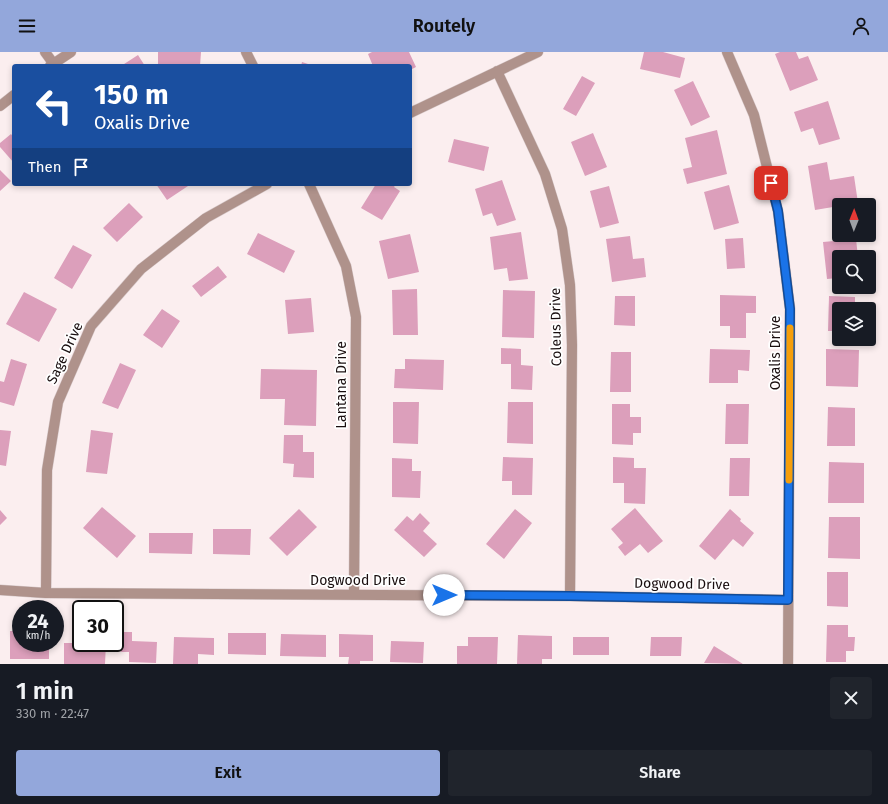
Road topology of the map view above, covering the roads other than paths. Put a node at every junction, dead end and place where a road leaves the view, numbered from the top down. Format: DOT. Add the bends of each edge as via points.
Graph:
graph roads {
  1 [pos="45,52"];
  2 [pos="71,52"];
  3 [pos="246,52"];
  4 [pos="538,52"];
  5 [pos="727,52"];
  6 [pos="51,64"];
  7 [pos="53,64"];
  8 [pos="252,64"];
  9 [pos="498,71"];
  10 [pos="12,96"];
  11 [pos="0,106"];
  12 [pos="412,112"];
  13 [pos="263,186"];
  14 [pos="310,186"];
  15 [pos="0,590"];
  16 [pos="46,593"];
  17 [pos="354,594"];
  18 [pos="570,596"];
  19 [pos="788,600"];
  20 [pos="788,664"];
  1 -- 6 [label="street"];
  2 -- 7 [label="street"];
  3 -- 8 [label="street"];
  4 -- 9 [label="street"];
  5 -- 19 [label="street, Oxalis Drive" via="754,115 778,211 790,309"];
  9 -- 12 [label="street"];
  9 -- 18 [label="street, Coleus Drive" via="545,174 562,229 570,285"];
  10 -- 11 [label="street"];
  13 -- 16 [label="street, Sage Drive" via="206,218 141,269 91,326 58,402 46,470"];
  14 -- 17 [label="street, Lantana Drive" via="346,266 356,317"];
  15 -- 16 [label="street, Dogwood Drive"];
  16 -- 17 [label="street, Dogwood Drive"];
  17 -- 18 [label="street, Dogwood Drive"];
  18 -- 19 [label="street, Dogwood Drive"];
  19 -- 20 [label="street, Oxalis Drive"];
}
